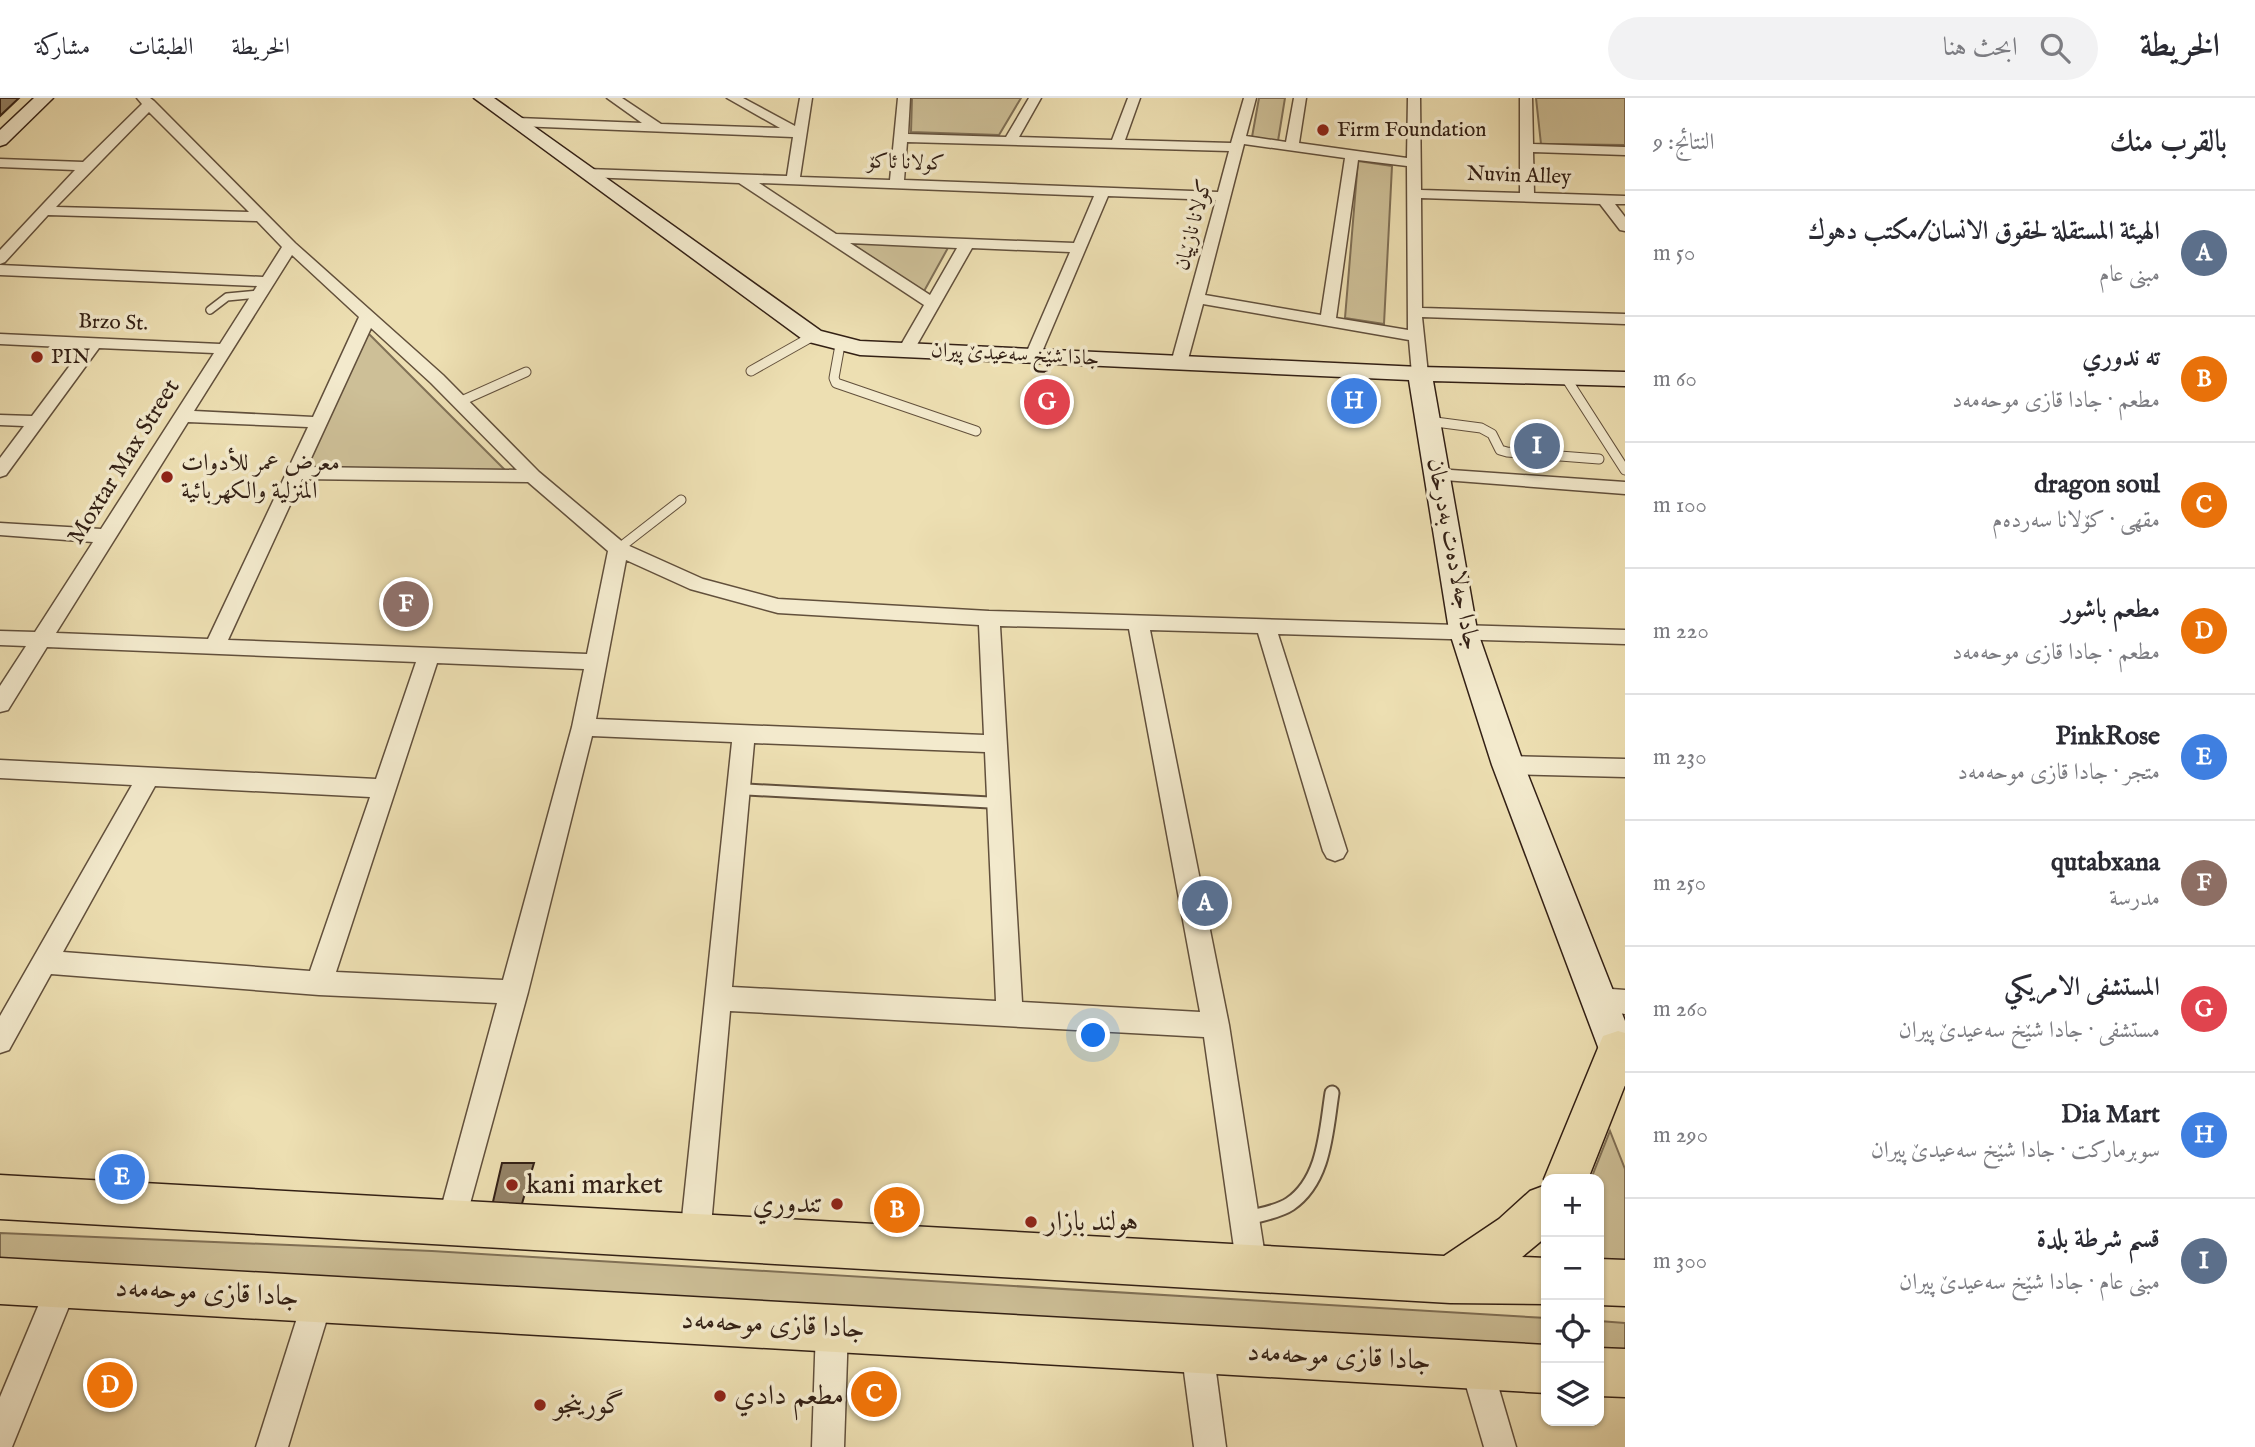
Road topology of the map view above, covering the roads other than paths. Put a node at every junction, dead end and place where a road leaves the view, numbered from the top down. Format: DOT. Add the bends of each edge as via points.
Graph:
graph roads {
  1 [pos="44,98"];
  2 [pos="483,98"];
  3 [pos="613,98"];
  4 [pos="733,98"];
  5 [pos="806,98"];
  6 [pos="904,98"];
  7 [pos="1035,98"];
  8 [pos="1134,98"];
  9 [pos="1250,98"];
  10 [pos="1300,98"];
  11 [pos="1414,98"];
  12 [pos="1526,98"];
  13 [pos="146,101"];
  14 [pos="518,122"];
  15 [pos="658,127"];
  16 [pos="801,133"];
  17 [pos="901,138"];
  18 [pos="0,139"];
  19 [pos="1010,141"];
  20 [pos="1238,143"];
  21 [pos="1117,144"];
  22 [pos="1292,146"];
  23 [pos="1526,148"];
  24 [pos="1625,151"];
  25 [pos="1352,154"];
  26 [pos="0,163"];
  27 [pos="1412,163"];
  28 [pos="86,166"];
  29 [pos="587,173"];
  30 [pos="743,179"];
  31 [pos="793,180"];
  32 [pos="897,184"];
  33 [pos="1103,192"];
  34 [pos="1412,194"];
  35 [pos="1224,196"];
  36 [pos="1527,198"];
  37 [pos="1605,200"];
  38 [pos="1625,200"];
  39 [pos="45,211"];
  40 [pos="260,217"];
  41 [pos="1625,227"];
  42 [pos="832,238"];
  43 [pos="968,242"];
  44 [pos="290,246"];
  45 [pos="1079,248"];
  46 [pos="0,259"];
  47 [pos="0,270"];
  48 [pos="263,288"];
  49 [pos="1197,298"];
  50 [pos="932,304"];
  51 [pos="210,310"];
  52 [pos="1414,312"];
  53 [pos="368,316"];
  54 [pos="1625,319"];
  55 [pos="1328,321"];
  56 [pos="814,336"];
  57 [pos="1415,336"];
  58 [pos="0,339"];
  59 [pos="95,343"];
  60 [pos="840,345"];
  61 [pos="224,349"];
  62 [pos="905,350"];
  63 [pos="1032,356"];
  64 [pos="1180,363"];
  65 [pos="526,372"];
  66 [pos="751,372"];
  67 [pos="1420,374"];
  68 [pos="1566,377"];
  69 [pos="1625,379"];
  70 [pos="459,402"];
  71 [pos="182,416"];
  72 [pos="0,420"];
  73 [pos="37,421"];
  74 [pos="1427,421"];
  75 [pos="317,422"];
  76 [pos="976,431"];
  77 [pos="1599,459"];
  78 [pos="1625,470"];
  79 [pos="0,471"];
  80 [pos="296,473"];
  81 [pos="1437,475"];
  82 [pos="533,476"];
  83 [pos="1625,488"];
  84 [pos="681,500"];
  85 [pos="0,529"];
  86 [pos="106,536"];
  87 [pos="618,549"];
  88 [pos="989,618"];
  89 [pos="1138,621"];
  90 [pos="1265,624"];
  91 [pos="1463,630"];
  92 [pos="1625,637"];
  93 [pos="0,638"];
  94 [pos="41,640"];
  95 [pos="215,646"];
  96 [pos="429,655"];
  97 [pos="597,662"];
  98 [pos="0,704"];
  99 [pos="583,727"];
  100 [pos="744,733"];
  101 [pos="996,744"];
  102 [pos="1508,765"];
  103 [pos="1625,768"];
  104 [pos="0,769"];
  105 [pos="148,777"];
  106 [pos="384,789"];
  107 [pos="738,789"];
  108 [pos="999,803"];
  109 [pos="1335,851"];
  110 [pos="44,962"];
  111 [pos="319,983"];
  112 [pos="515,992"];
  113 [pos="718,998"];
  114 [pos="1611,1001"];
  115 [pos="1010,1015"];
  116 [pos="1216,1025"];
  117 [pos="0,1041"];
  118 [pos="1621,1059"];
  119 [pos="1332,1093"];
  120 [pos="1568,1174"];
  121 [pos="0,1197"];
  122 [pos="1541,1212"];
  123 [pos="1245,1219"];
  124 [pos="452,1223"];
  125 [pos="695,1237"];
  126 [pos="1252,1269"];
  127 [pos="1450,1280"];
  128 [pos="0,1281"];
  129 [pos="1541,1282"];
  130 [pos="1604,1282"];
  131 [pos="1625,1283"];
  132 [pos="63,1284"];
  133 [pos="318,1299"];
  134 [pos="832,1328"];
  135 [pos="1197,1349"];
  136 [pos="1476,1365"];
  137 [pos="1541,1369"];
  138 [pos="1604,1372"];
  139 [pos="1625,1373"];
  140 [pos="0,1436"];
  141 [pos="272,1447"];
  142 [pos="828,1447"];
  143 [pos="1210,1447"];
  144 [pos="1500,1447"];
  1 -- 18 [label="street"];
  2 -- 14 [label="street, جادا شێخ سەعیدێ پیران"];
  3 -- 15 [label="street"];
  4 -- 16 [label="street"];
  5 -- 16 [label="street"];
  6 -- 17 [label="street"];
  7 -- 19 [label="street"];
  8 -- 21 [label="street"];
  9 -- 20 [label="street, کولانا نازێیان"];
  10 -- 22 [label="street"];
  11 -- 27 [label="street, جادا جەلادەت بەدرخان"];
  12 -- 23 [label="street"];
  13 -- 28 [label="street"];
  13 -- 40 [label="street"];
  14 -- 15 [label="street"];
  14 -- 29 [label="street, جادا شێخ سەعیدێ پیران"];
  15 -- 16 [label="street"];
  16 -- 31 [label="street"];
  17 -- 19 [label="street"];
  17 -- 32 [label="street"];
  19 -- 21 [label="street"];
  20 -- 21 [label="street"];
  20 -- 22 [label="street"];
  20 -- 35 [label="street, کولانا نازێیان"];
  22 -- 25 [label="street"];
  23 -- 24 [label="street"];
  23 -- 36 [label="street"];
  25 -- 27 [label="street"];
  25 -- 55 [label="street"];
  26 -- 28 [label="street"];
  27 -- 34 [label="street, جادا جەلادەت بەدرخان"];
  28 -- 39 [label="street"];
  29 -- 30 [label="street, کولانا ئاکۆ"];
  29 -- 56 [label="street, جادا شێخ سەعیدێ پیران"];
  30 -- 31 [label="street, کولانا ئاکۆ"];
  30 -- 42 [label="street"];
  31 -- 32 [label="street, کولانا ئاکۆ"];
  32 -- 33 [label="street, کولانا ئاکۆ"];
  33 -- 35 [label="street, کولانا ئاکۆ"];
  33 -- 45 [label="street"];
  34 -- 36 [label="street, Nuvin Alley"];
  34 -- 52 [label="street, جادا جەلادەت بەدرخان"];
  35 -- 49 [label="street, کولانا نازێیان"];
  36 -- 37 [label="street, Nuvin Alley"];
  37 -- 38 [label="street, Nuvin Alley"];
  37 -- 41 [label="street"];
  39 -- 40 [label="street"];
  39 -- 46 [label="street"];
  40 -- 44 [label="street"];
  42 -- 43 [label="street"];
  42 -- 50 [label="street"];
  43 -- 45 [label="street"];
  43 -- 50 [label="street"];
  44 -- 48 [label="street, Moxtar Max Street"];
  44 -- 53 [label="street"];
  45 -- 63 [label="street"];
  47 -- 48 [label="street"];
  48 -- 51 [label="lane" via="227,297"];
  48 -- 61 [label="street, Moxtar Max Street"];
  49 -- 55 [label="street"];
  49 -- 64 [label="street, کولانا نازێیان"];
  50 -- 62 [label="street"];
  52 -- 54 [label="street"];
  52 -- 57 [label="street, جادا جەلادەت بەدرخان"];
  53 -- 70 [label="street"];
  53 -- 75 [label="street"];
  55 -- 57 [label="street"];
  56 -- 60 [label="street, جادا شێخ سەعیدێ پیران"];
  56 -- 66 [label="lane"];
  57 -- 67 [label="street, جادا جەلادەت بەدرخان"];
  58 -- 59 [label="street, Brzo St."];
  59 -- 61 [label="street, Brzo St."];
  59 -- 73 [label="street"];
  60 -- 62 [label="street, جادا شێخ سەعیدێ پیران"];
  60 -- 76 [label="lane" via="836,383"];
  61 -- 71 [label="street, Moxtar Max Street"];
  62 -- 63 [label="street, جادا شێخ سەعیدێ پیران"];
  63 -- 64 [label="street, جادا شێخ سەعیدێ پیران"];
  64 -- 67 [label="street, جادا شێخ سەعیدێ پیران"];
  65 -- 70 [label="lane"];
  67 -- 68 [label="street, جادا شێخ سەعیدێ پیران"];
  67 -- 74 [label="street, جادا جەلادەت بەدرخان"];
  68 -- 69 [label="street, جادا شێخ سەعیدێ پیران"];
  68 -- 78 [label="lane"];
  70 -- 82 [label="street"];
  71 -- 75 [label="street"];
  71 -- 86 [label="street, Moxtar Max Street"];
  72 -- 73 [label="street"];
  73 -- 79 [label="street"];
  74 -- 77 [label="lane" via="1482,428 1507,452"];
  74 -- 81 [label="street, جادا جەلادەت بەدرخان"];
  75 -- 80 [label="street"];
  80 -- 82 [label="street"];
  80 -- 95 [label="street"];
  81 -- 83 [label="street"];
  81 -- 91 [label="street, جادا جەلادەت بەدرخان"];
  82 -- 87 [label="street"];
  84 -- 87 [label="lane"];
  85 -- 86 [label="street"];
  86 -- 94 [label="street, Moxtar Max Street"];
  87 -- 88 [label="street" via="697,584 778,606"];
  87 -- 97 [label="street"];
  88 -- 89 [label="street"];
  88 -- 101 [label="street"];
  89 -- 90 [label="street"];
  89 -- 116 [label="street"];
  90 -- 91 [label="street"];
  90 -- 109 [label="street"];
  91 -- 92 [label="street"];
  91 -- 102 [label="street, جادا جەلادەت بەدرخان"];
  93 -- 94 [label="street"];
  94 -- 95 [label="street"];
  94 -- 98 [label="street, Moxtar Max Street"];
  95 -- 96 [label="street"];
  96 -- 97 [label="street"];
  96 -- 106 [label="street"];
  97 -- 99 [label="street"];
  99 -- 100 [label="street"];
  99 -- 112 [label="street"];
  100 -- 101 [label="street"];
  100 -- 107 [label="street"];
  101 -- 108 [label="street"];
  102 -- 103 [label="street"];
  102 -- 114 [label="street, جادا جەلادەت بەدرخان"];
  104 -- 105 [label="street"];
  105 -- 106 [label="street"];
  105 -- 110 [label="street"];
  106 -- 111 [label="street"];
  107 -- 108 [label="lane"];
  107 -- 113 [label="street"];
  108 -- 115 [label="street"];
  110 -- 111 [label="street"];
  110 -- 117 [label="street"];
  111 -- 112 [label="street"];
  112 -- 124 [label="street"];
  113 -- 115 [label="street"];
  113 -- 125 [label="street"];
  114 -- 118 [label="street, جادا جەلادەت بەدرخان"];
  115 -- 116 [label="street"];
  116 -- 123 [label="street"];
  118 -- 120 [label="main road"];
  119 -- 123 [label="lane" via="1318,1170 1308,1186 1290,1204"];
  121 -- 124 [label="main road"];
  122 -- 127 [label="main road"];
  123 -- 126 [label="street"];
  124 -- 125 [label="main road"];
  125 -- 126 [label="main road"];
  126 -- 127 [label="main road"];
  127 -- 129 [label="main road"];
  128 -- 132 [label="main road, جادا قازی موحەمەد"];
  130 -- 131 [label="main road"];
  132 -- 133 [label="main road, جادا قازی موحەمەد"];
  132 -- 140 [label="street"];
  133 -- 134 [label="main road, جادا قازی موحەمەد"];
  133 -- 141 [label="street"];
  134 -- 135 [label="main road, جادا قازی موحەمەد"];
  134 -- 142 [label="street"];
  135 -- 136 [label="main road, جادا قازی موحەمەد"];
  135 -- 143 [label="street"];
  136 -- 137 [label="main road, جادا قازی موحەمەد"];
  136 -- 144 [label="street"];
  138 -- 139 [label="main road"];
}
